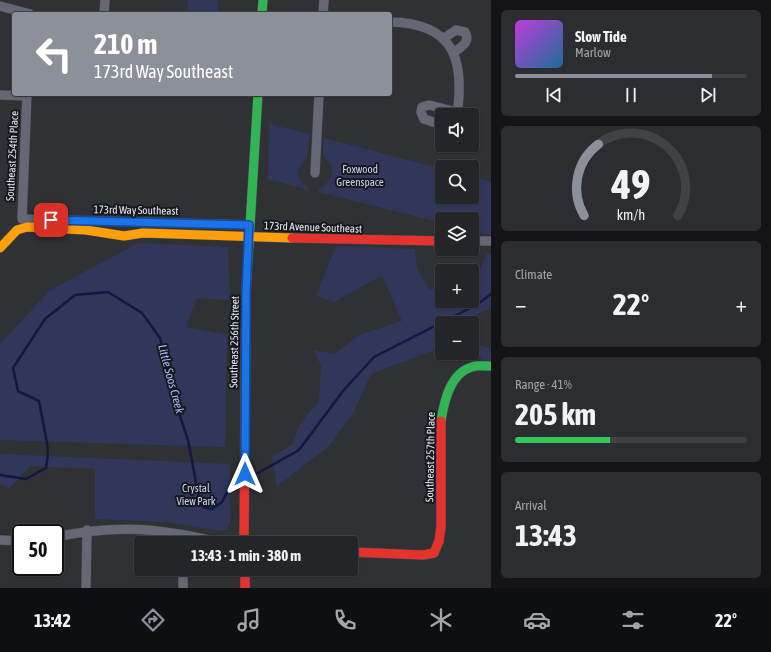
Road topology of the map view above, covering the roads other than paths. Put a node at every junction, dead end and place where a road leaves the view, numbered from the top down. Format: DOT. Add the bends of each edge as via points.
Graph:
graph roads {
  1 [pos="105,0"];
  2 [pos="262,0"];
  3 [pos="324,0"];
  4 [pos="0,6"];
  5 [pos="22,12"];
  6 [pos="104,12"];
  7 [pos="262,12"];
  8 [pos="323,12"];
  9 [pos="392,22"];
  10 [pos="443,39"];
  11 [pos="453,53"];
  12 [pos="0,95"];
  13 [pos="12,95"];
  14 [pos="27,96"];
  15 [pos="258,96"];
  16 [pos="319,96"];
  17 [pos="439,108"];
  18 [pos="457,108"];
  19 [pos="435,123"];
  20 [pos="315,173"];
  21 [pos="22,219"];
  22 [pos="249,225"];
  23 [pos="249,237"];
  24 [pos="435,241"];
  25 [pos="479,241"];
  26 [pos="491,241"];
  27 [pos="0,248"];
  28 [pos="491,366"];
  29 [pos="87,530"];
  30 [pos="64,535"];
  31 [pos="174,536"];
  32 [pos="244,536"];
  33 [pos="0,540"];
  34 [pos="12,541"];
  35 [pos="358,552"];
  36 [pos="183,576"];
  37 [pos="244,576"];
  38 [pos="86,588"];
  39 [pos="183,588"];
  40 [pos="245,588"];
  1 -- 6 [label="street"];
  2 -- 7 [label="street"];
  3 -- 8 [label="street"];
  4 -- 5 [label="street"];
  9 -- 10 [label="street" via="414,24"];
  10 -- 11 [label="street"];
  10 -- 11 [label="street" via="456,30 464,32 466,43"];
  11 -- 18 [label="street" via="460,72"];
  12 -- 13 [label="street"];
  14 -- 21 [label="street, Southeast 254th Place"];
  15 -- 22 [label="street, Southeast 256th Street"];
  16 -- 20 [label="street"];
  17 -- 19 [label="street" via="430,105 422,108 424,119"];
  21 -- 22 [label="street, 173rd Way Southeast"];
  22 -- 23 [label="street, Southeast 256th Street"];
  23 -- 24 [label="street, 173rd Avenue Southeast"];
  23 -- 27 [label="street, 173rd Avenue Southeast" via="143,233 124,236 86,230 28,227 17,230"];
  23 -- 32 [label="street, Southeast 256th Street" via="246,293"];
  25 -- 26 [label="street"];
  28 -- 35 [label="street, Southeast 257th Place" via="472,367 462,373 446,394 441,421 441,527 434,553 423,555"];
  29 -- 30 [label="street"];
  29 -- 31 [label="street" via="140,529"];
  29 -- 38 [label="street"];
  33 -- 34 [label="street"];
  36 -- 39 [label="street"];
  37 -- 40 [label="street"];
}
